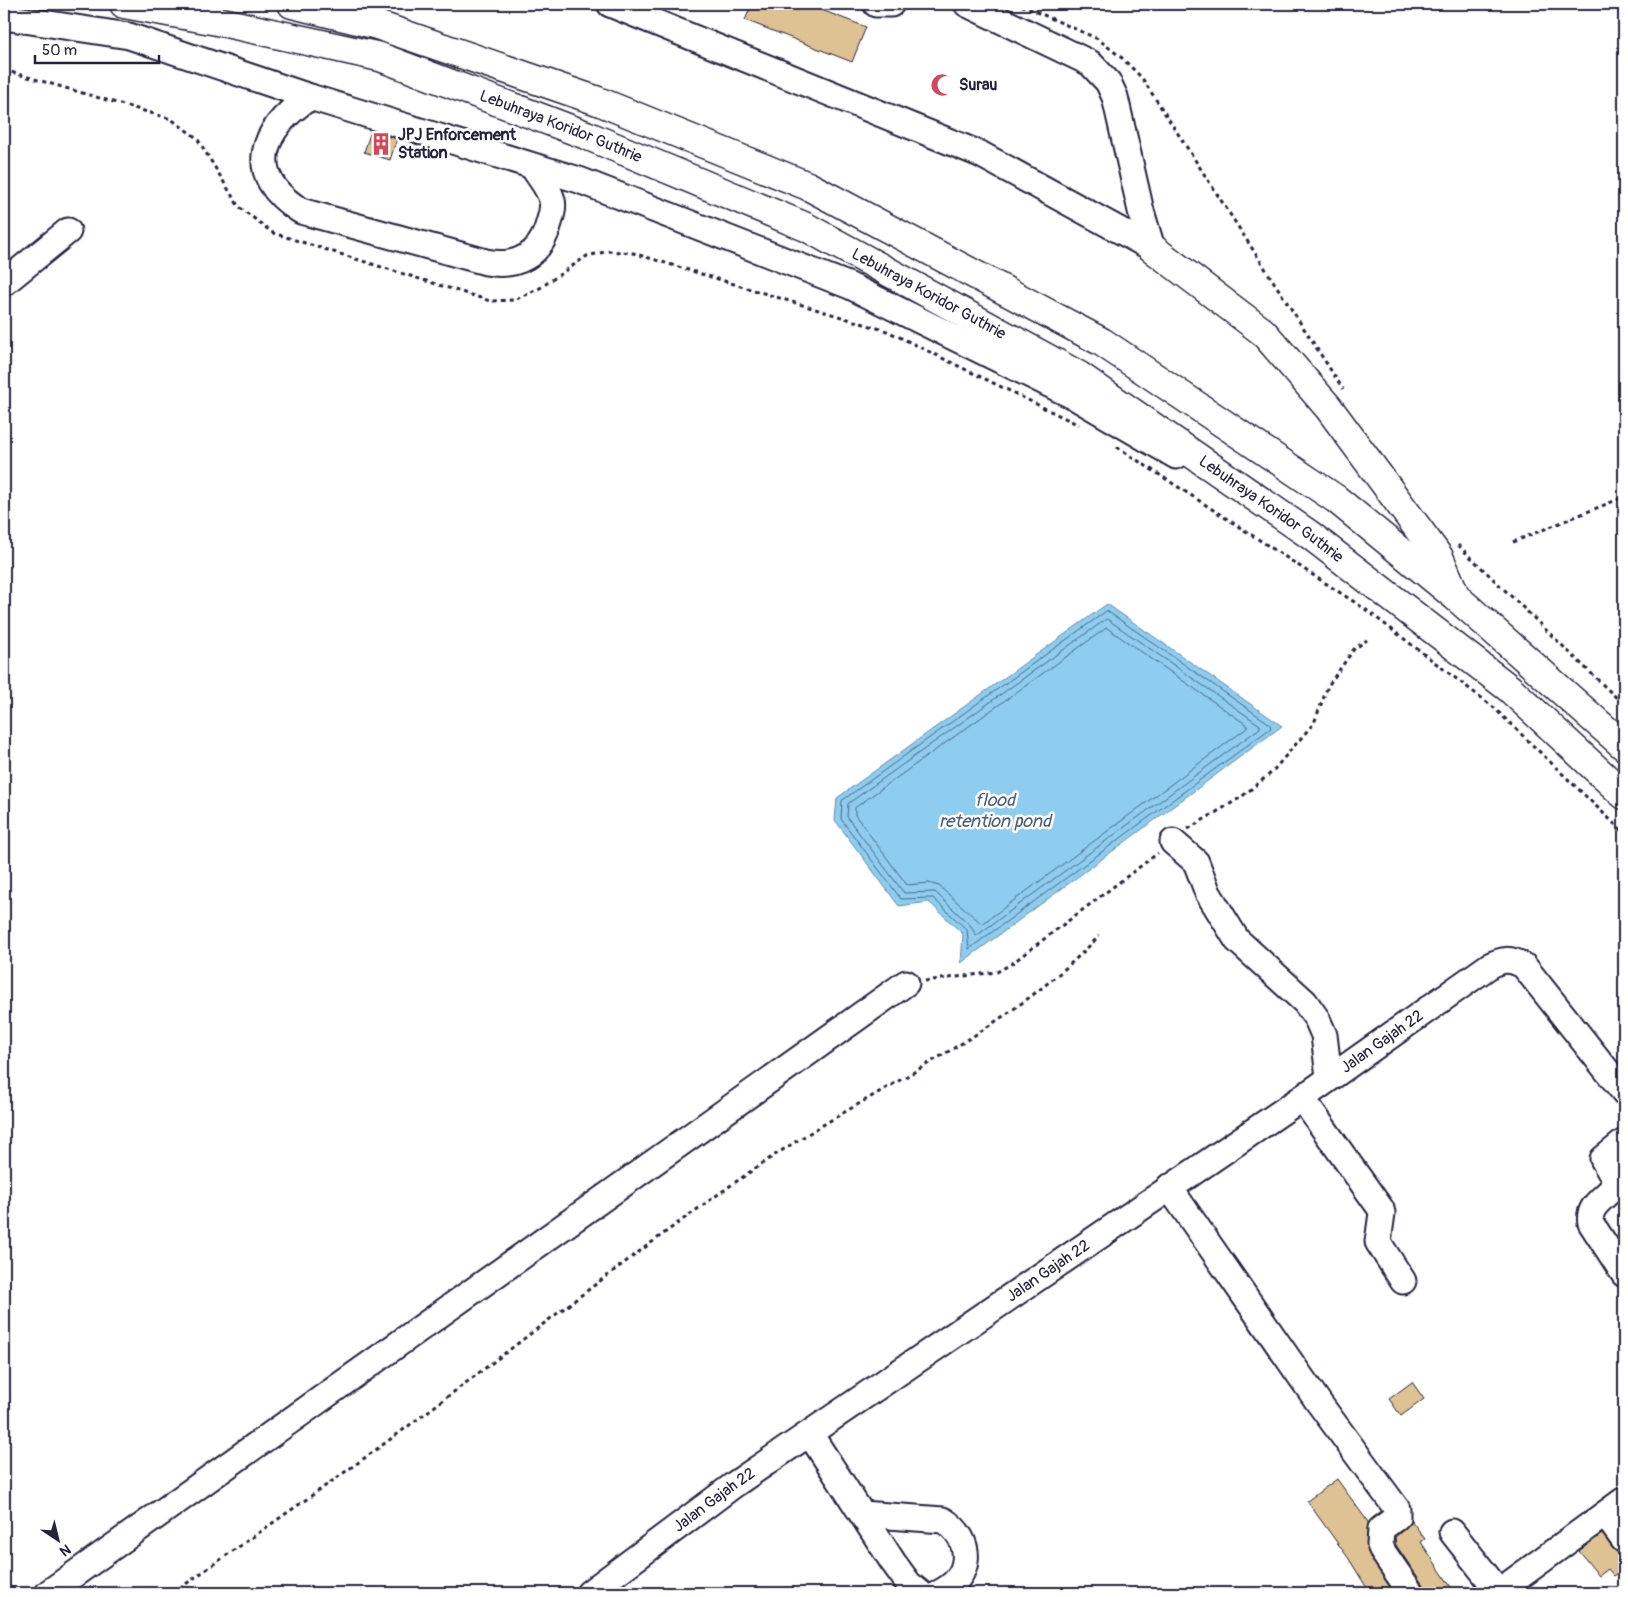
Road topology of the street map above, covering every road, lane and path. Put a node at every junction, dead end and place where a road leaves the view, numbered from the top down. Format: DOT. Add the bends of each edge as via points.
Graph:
graph roads {
  1 [pos="124,4"];
  2 [pos="292,4"];
  3 [pos="610,4"];
  4 [pos="876,4"];
  5 [pos="891,4"];
  6 [pos="967,4"];
  7 [pos="1018,4"];
  8 [pos="653,11"];
  9 [pos="4,17"];
  10 [pos="4,70"];
  11 [pos="310,96"];
  12 [pos="533,167"];
  13 [pos="68,231"];
  14 [pos="1152,248"];
  15 [pos="4,284"];
  16 [pos="1344,390"];
  17 [pos="1086,429"];
  18 [pos="1111,444"];
  19 [pos="1624,497"];
  20 [pos="1310,535"];
  21 [pos="1455,542"];
  22 [pos="1513,542"];
  23 [pos="1456,597"];
  24 [pos="1624,706"];
  25 [pos="1624,746"];
  26 [pos="1624,795"];
  27 [pos="1624,833"];
  28 [pos="1173,842"];
  29 [pos="1100,936"];
  30 [pos="906,984"];
  31 [pos="1340,1069"];
  32 [pos="1624,1092"];
  33 [pos="1302,1098"];
  34 [pos="1624,1142"];
  35 [pos="1169,1187"];
  36 [pos="1624,1274"];
  37 [pos="1403,1282"];
  38 [pos="810,1434"];
  39 [pos="1615,1507"];
  40 [pos="862,1514"];
  41 [pos="1452,1532"];
  42 [pos="1624,1540"];
  43 [pos="48,1593"];
  44 [pos="173,1593"];
  45 [pos="589,1593"];
  46 [pos="920,1593"];
  47 [pos="939,1593"];
  48 [pos="1411,1593"];
  49 [pos="1498,1593"];
  1 -- 20 [label="highway, Lebuhraya Koridor Guthrie" via="217,20 380,57 586,135 806,228 1078,374"];
  2 -- 23 [label="highway, Lebuhraya Koridor Guthrie" via="377,25 598,101 808,186 1102,342 1336,499"];
  3 -- 8 [label="street"];
  4 -- 5 [label="street"];
  6 -- 14 [label="street" via="1090,62 1108,82 1115,97"];
  7 -- 16 [label="path" via="1098,39 1142,78"];
  8 -- 14 [label="street" via="980,154"];
  9 -- 11 [label="street" via="129,36"];
  10 -- 17 [label="path" via="170,119 197,138 239,207 273,233 490,301 514,300 540,288 587,256 609,251 633,253 887,331"];
  11 -- 12 [label="street"];
  11 -- 12 [label="street" via="278,123 265,148 266,163 276,193 301,211 486,262 514,263 534,252 542,242 553,210 547,189"];
  12 -- 20 [label="street" via="579,180 850,286 1075,397"];
  13 -- 15 [label="street"];
  14 -- 23 [label="highway" via="1263,332 1328,407 1439,557"];
  18 -- 27 [label="path" via="1365,609 1492,706"];
  19 -- 22 [label="path"];
  20 -- 26 [label="highway, Lebuhraya Koridor Guthrie" via="1510,689"];
  21 -- 24 [label="path"];
  23 -- 25 [label="highway, Lebuhraya Koridor Guthrie"];
  28 -- 31 [label="street" via="1196,862 1208,893 1237,940 1305,1002 1317,1019"];
  29 -- 44 [label="path" via="1072,964 988,1026 772,1157 690,1213 440,1403"];
  30 -- 43 [label="street"];
  31 -- 32 [label="street, Jalan Gajah 22" via="1488,966 1501,960 1513,960 1533,977"];
  31 -- 33 [label="street, Jalan Gajah 22"];
  33 -- 35 [label="street, Jalan Gajah 22"];
  33 -- 37 [label="street" via="1381,1209 1378,1242"];
  34 -- 36 [label="street" via="1603,1159 1615,1185 1592,1208 1589,1216 1590,1223"];
  35 -- 38 [label="street, Jalan Gajah 22"];
  35 -- 48 [label="street" via="1397,1509 1396,1517 1381,1529 1380,1545"];
  38 -- 40 [label="street"];
  38 -- 45 [label="street, Jalan Gajah 22" via="735,1484"];
  39 -- 42 [label="street"];
  39 -- 49 [label="street"];
  40 -- 46 [label="street" via="909,1584"];
  40 -- 47 [label="street" via="942,1520 954,1526 967,1554 962,1571 947,1589"];
  41 -- 49 [label="street"];
}
